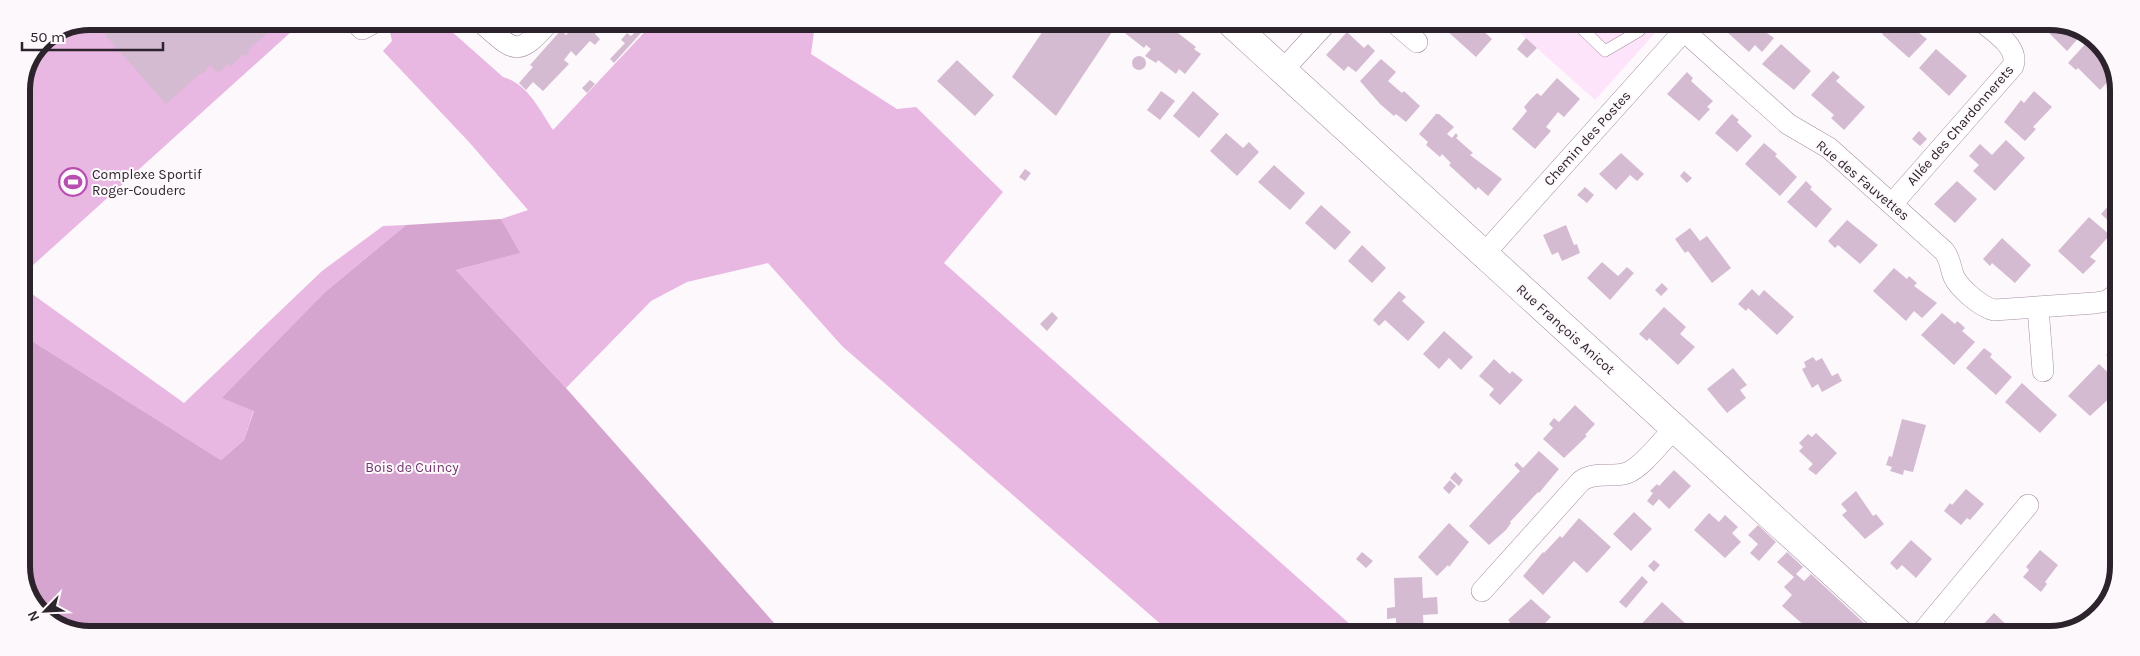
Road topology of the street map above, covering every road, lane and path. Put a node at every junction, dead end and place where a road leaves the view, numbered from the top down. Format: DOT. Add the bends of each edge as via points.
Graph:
graph roads {
  1 [pos="490,30"];
  2 [pos="542,30"];
  3 [pos="1239,30"];
  4 [pos="1320,30"];
  5 [pos="1403,30"];
  6 [pos="1583,30"];
  7 [pos="1640,30"];
  8 [pos="1685,30"];
  9 [pos="1691,30"];
  10 [pos="1992,30"];
  11 [pos="1417,42"];
  12 [pos="1283,70"];
  13 [pos="1892,204"];
  14 [pos="1484,254"];
  15 [pos="2110,299"];
  16 [pos="2038,308"];
  17 [pos="2043,371"];
  18 [pos="1676,427"];
  19 [pos="2028,505"];
  20 [pos="1482,591"];
  21 [pos="1891,626"];
  22 [pos="1927,626"];
  1 -- 2 [label="street" via="507,45 520,48 530,43"];
  3 -- 12 [label="street, Rue François Anicot"];
  4 -- 12 [label="street"];
  5 -- 11 [label="street"];
  6 -- 7 [label="lane" via="1605,51"];
  8 -- 14 [label="street, Chemin des Postes"];
  9 -- 13 [label="street, Rue des Fauvettes" via="1794,129 1823,144"];
  10 -- 13 [label="street, Allée des Chardonnerets" via="2011,48 2013,66"];
  12 -- 14 [label="street, Rue François Anicot"];
  13 -- 16 [label="street, Rue des Fauvettes" via="1944,251 1955,278 1984,306 1994,310"];
  14 -- 18 [label="street, Rue François Anicot"];
  15 -- 16 [label="street, Rue des Fauvettes"];
  16 -- 17 [label="street"];
  18 -- 20 [label="street" via="1632,471 1597,475 1582,481"];
  18 -- 21 [label="street, Rue François Anicot"];
  19 -- 22 [label="street"];
}
